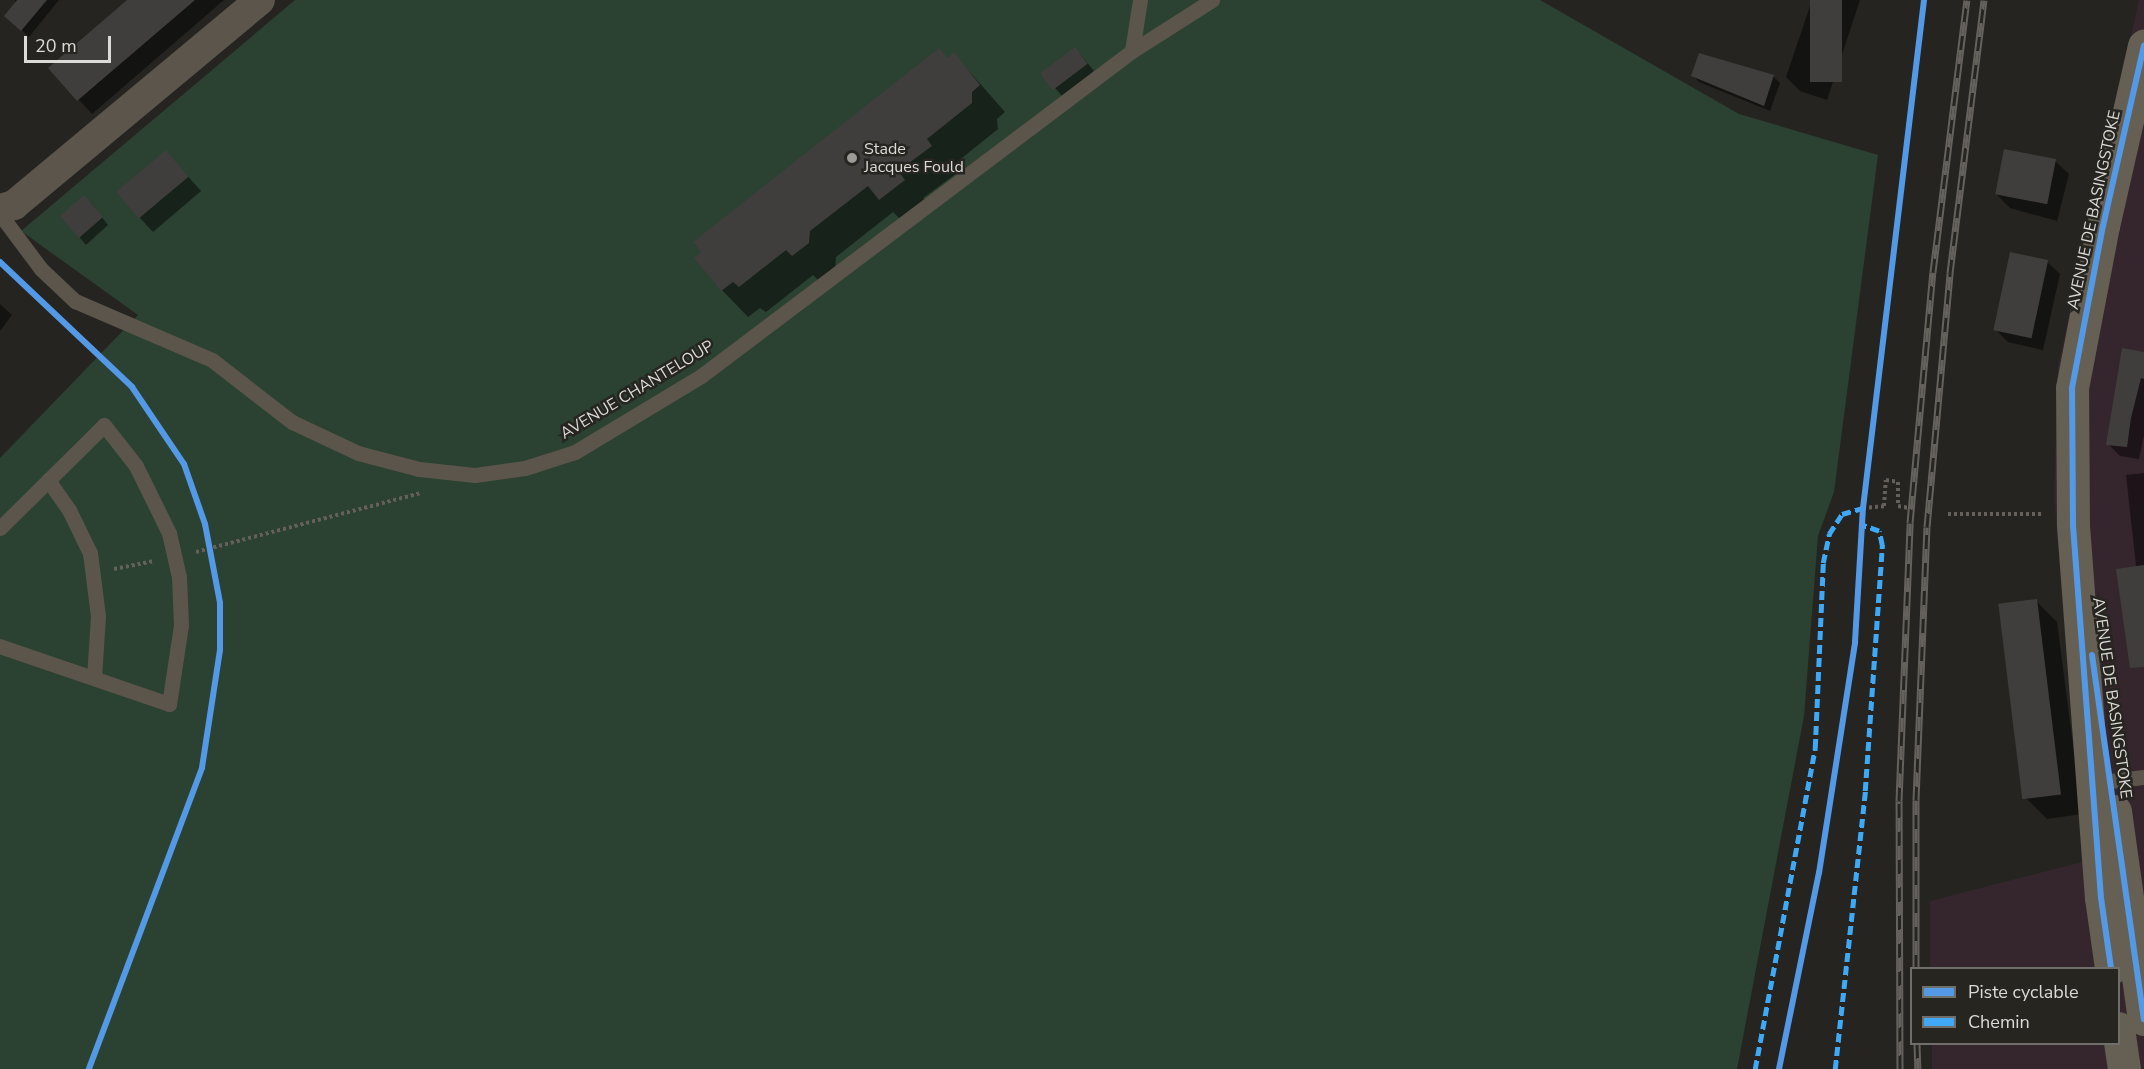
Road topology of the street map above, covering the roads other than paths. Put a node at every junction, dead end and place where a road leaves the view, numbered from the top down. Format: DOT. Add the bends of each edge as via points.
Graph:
graph roads {
  1 [pos="260,0"];
  2 [pos="1140,0"];
  3 [pos="1212,0"];
  4 [pos="2144,46"];
  5 [pos="1132,51"];
  6 [pos="0,209"];
  7 [pos="0,214"];
  8 [pos="48,480"];
  9 [pos="2073,519"];
  10 [pos="0,528"];
  11 [pos="0,646"];
  12 [pos="94,678"];
  13 [pos="2144,777"];
  14 [pos="2110,782"];
  15 [pos="2111,967"];
  16 [pos="2144,1019"];
  17 [pos="2120,1042"];
  18 [pos="2124,1069"];
  1 -- 6 [label="street" via="14,205"];
  2 -- 5 [label="lane"];
  3 -- 5 [label="lane, AVENUE CHANTELOUP"];
  4 -- 9 [label="main road, AVENUE DE BASINGSTOKE" via="2103,226 2072,388"];
  5 -- 7 [label="lane, AVENUE CHANTELOUP" via="701,376 576,452 525,468 475,475 419,469 358,453 292,422 212,360 75,302 41,269"];
  8 -- 10 [label="lane"];
  8 -- 12 [label="lane" via="69,510 90,553 98,616"];
  8 -- 12 [label="lane" via="104,426 136,466 169,533 179,577 181,625 169,704"];
  9 -- 14 [label="main road, AVENUE DE BASINGSTOKE"];
  9 -- 15 [label="main road, AVENUE DE BASINGSTOKE" via="2101,898"];
  11 -- 12 [label="lane"];
  13 -- 14 [label="lane"];
  14 -- 16 [label="main road, AVENUE DE BASINGSTOKE"];
  17 -- 18 [label="main road"];
}
